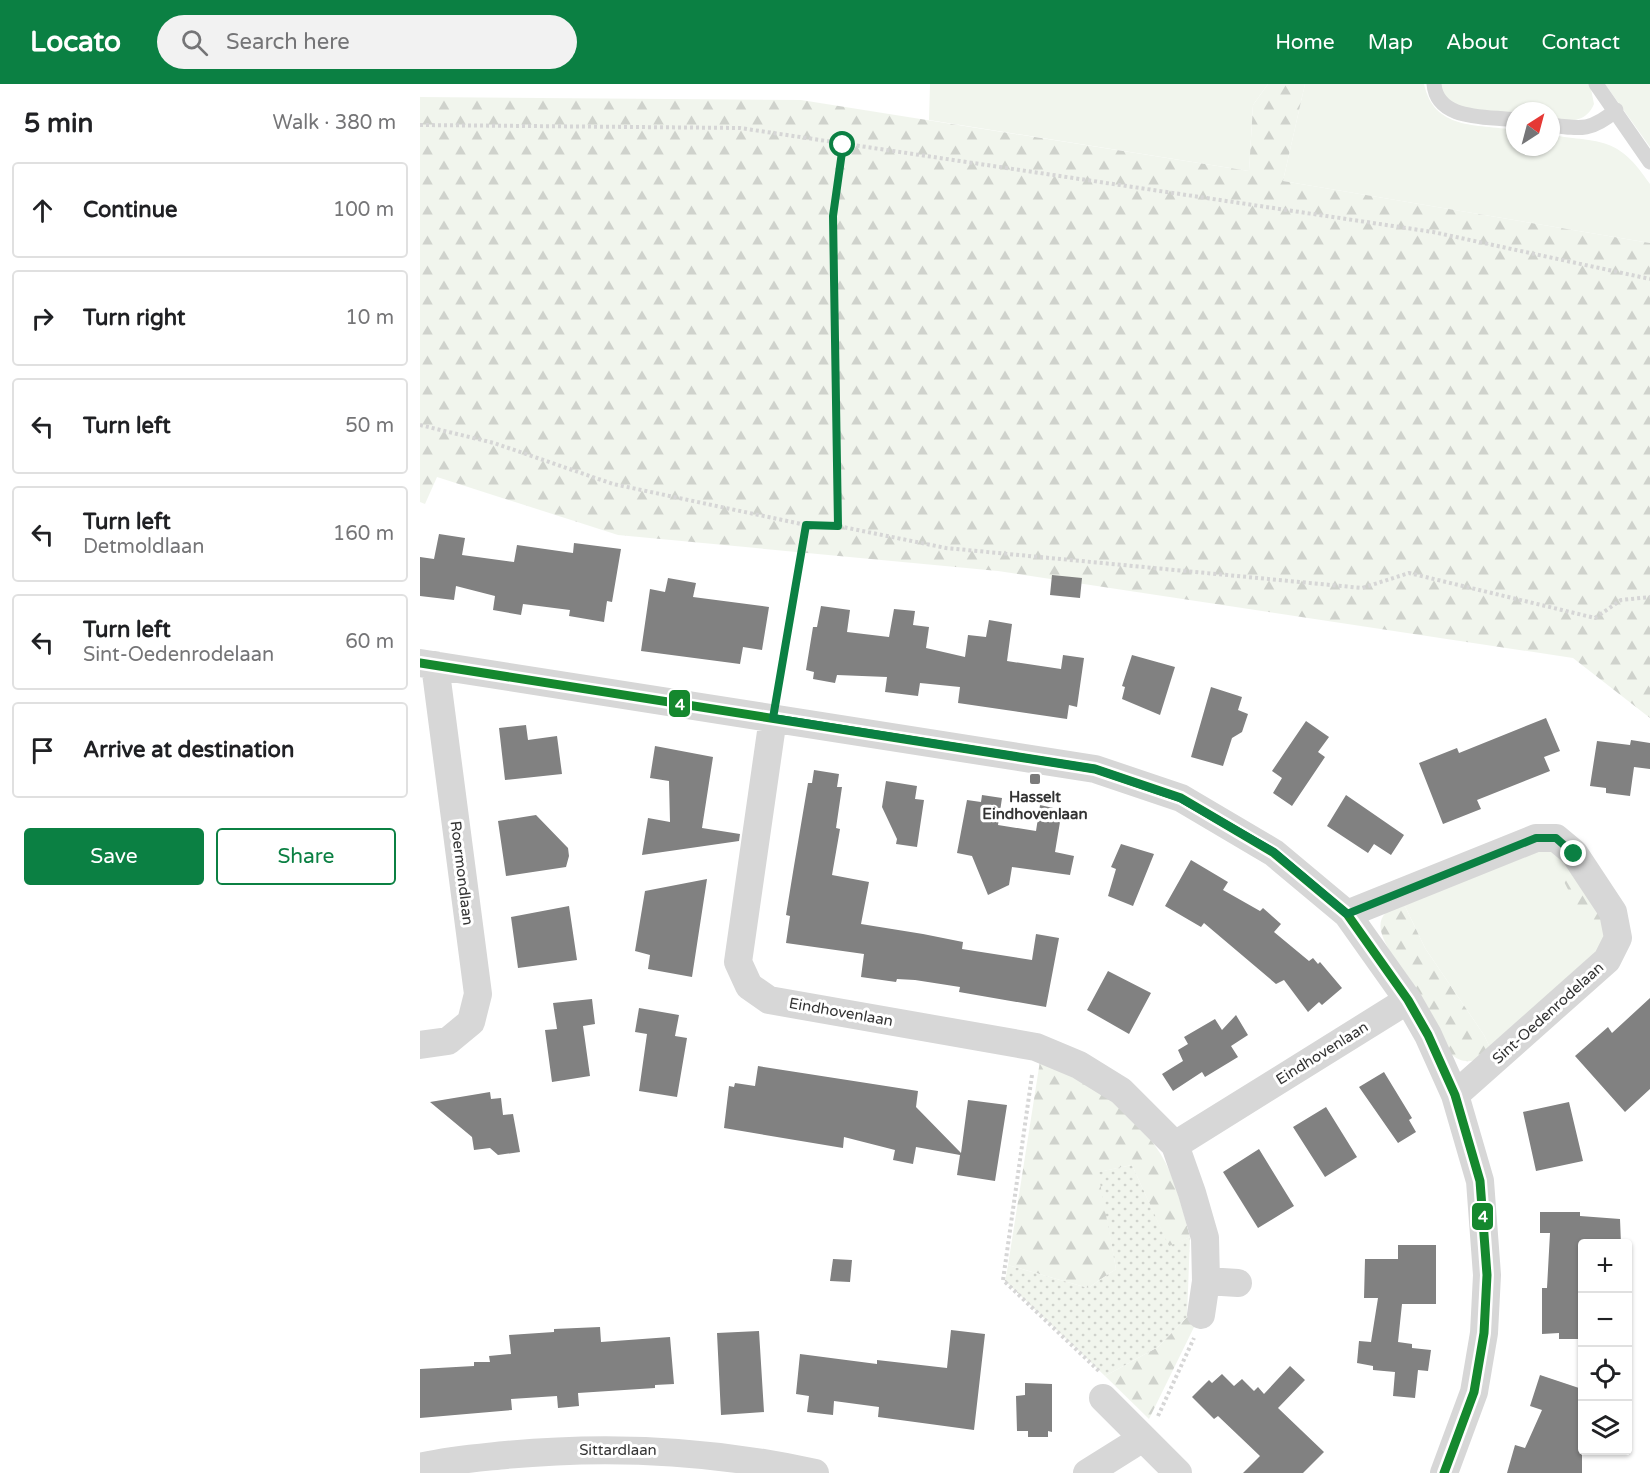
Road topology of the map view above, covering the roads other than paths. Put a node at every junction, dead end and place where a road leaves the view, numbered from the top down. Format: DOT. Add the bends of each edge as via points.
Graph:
graph roads {
  1 [pos="1434,84"];
  2 [pos="1596,84"];
  3 [pos="1616,110"];
  4 [pos="1506,119"];
  5 [pos="1560,125"];
  6 [pos="1650,162"];
  7 [pos="427,664"];
  8 [pos="773,718"];
  9 [pos="1347,914"];
  10 [pos="1408,1000"];
  11 [pos="420,1045"];
  12 [pos="1455,1095"];
  13 [pos="1175,1145"];
  14 [pos="1206,1281"];
  15 [pos="1238,1283"];
  16 [pos="1201,1315"];
  17 [pos="1103,1398"];
  18 [pos="1143,1438"];
  19 [pos="420,1467"];
  20 [pos="815,1473"];
  21 [pos="1087,1473"];
  22 [pos="1178,1473"];
  23 [pos="1444,1473"];
  1 -- 4 [label="lane" via="1435,96 1447,109"];
  2 -- 3 [label="lane"];
  3 -- 5 [label="lane" via="1601,124 1591,127"];
  3 -- 6 [label="lane"];
  7 -- 8 [label="street"];
  7 -- 11 [label="street, Roermondlaan" via="478,993 471,1022 448,1041"];
  8 -- 9 [label="street" via="1095,769 1180,798 1274,852"];
  8 -- 13 [label="street, Eindhovenlaan" via="738,962 749,986 769,1000 1036,1047 1079,1065 1121,1091"];
  9 -- 10 [label="street"];
  9 -- 12 [label="street, Sint-Oedenrodelaan" via="1536,838 1556,838 1574,854 1613,912 1618,938 1607,960"];
  10 -- 12 [label="street"];
  10 -- 13 [label="street, Eindhovenlaan"];
  12 -- 23 [label="street" via="1480,1181 1487,1275 1484,1333 1474,1392"];
  13 -- 14 [label="street, Eindhovenlaan" via="1204,1238"];
  14 -- 15 [label="street"];
  14 -- 16 [label="street, Eindhovenlaan"];
  17 -- 18 [label="street"];
  18 -- 21 [label="street"];
  18 -- 22 [label="street"];
  19 -- 20 [label="street, Sittardlaan" via="442,1461 559,1450 676,1450"];
}
